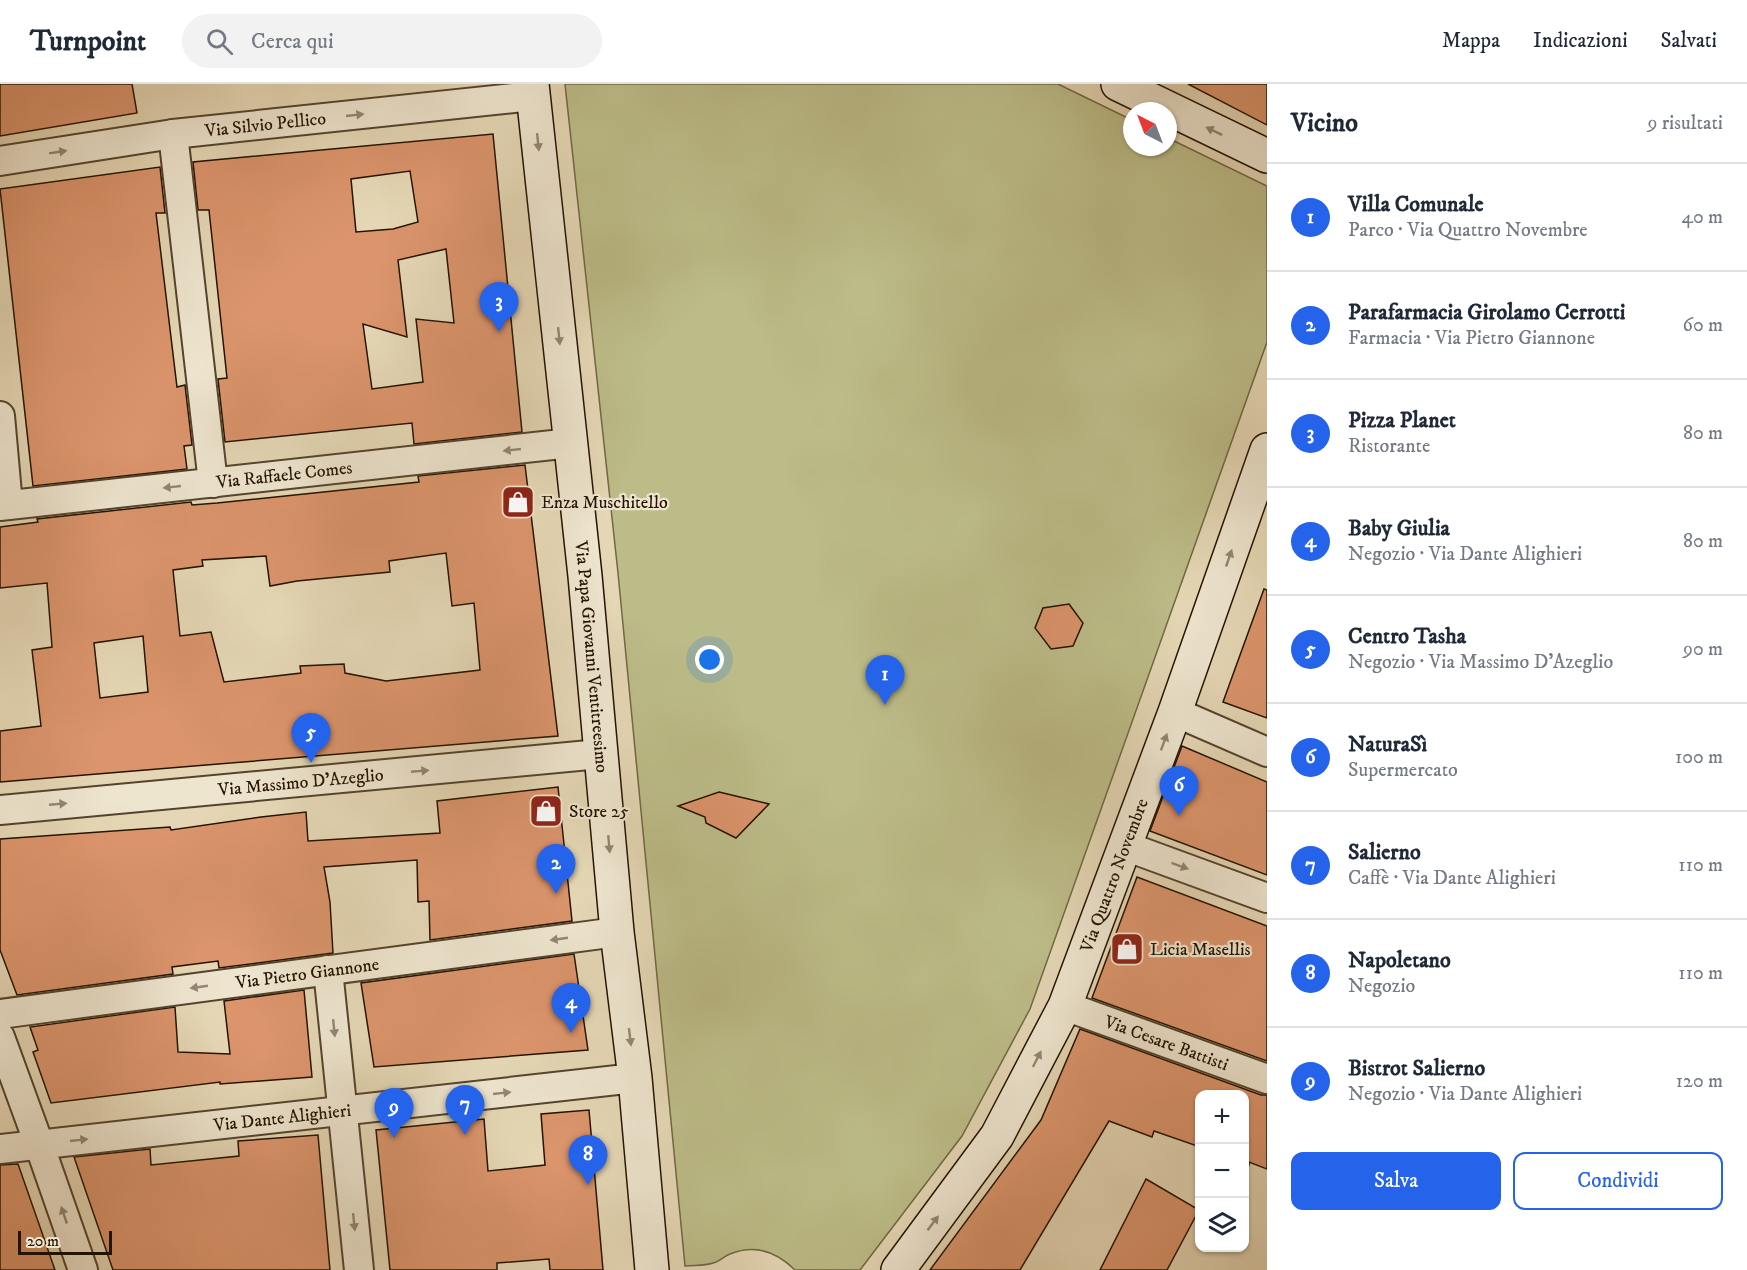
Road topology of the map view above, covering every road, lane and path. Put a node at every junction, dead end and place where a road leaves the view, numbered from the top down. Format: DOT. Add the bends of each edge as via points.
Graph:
graph roads {
  1 [pos="1118,84"];
  2 [pos="532,90"];
  3 [pos="173,134"];
  4 [pos="1267,156"];
  5 [pos="0,161"];
  6 [pos="0,416"];
  7 [pos="571,443"];
  8 [pos="1267,450"];
  9 [pos="213,483"];
  10 [pos="4,506"];
  11 [pos="1175,712"];
  12 [pos="1267,752"];
  13 [pos="600,754"];
  14 [pos="0,810"];
  15 [pos="1125,846"];
  16 [pos="1267,898"];
  17 [pos="617,932"];
  18 [pos="328,970"];
  19 [pos="1065,1006"];
  20 [pos="0,1014"];
  21 [pos="0,1037"];
  22 [pos="635,1078"];
  23 [pos="1267,1079"];
  24 [pos="343,1111"];
  25 [pos="39,1144"];
  26 [pos="0,1149"];
  27 [pos="653,1269"];
  28 [pos="83,1270"];
  29 [pos="359,1270"];
  30 [pos="897,1270"];
  4 -- 1 [label="street, one-way"];
  3 -- 2 [label="street, Via Silvio Pellico, one-way"];
  2 -- 7 [label="street, Via Papa Giovanni Ventitreesimo, one-way"];
  5 -- 3 [label="street, Via Silvio Pellico, one-way"];
  3 -- 9 [label="street"];
  6 -- 10 [label="street"];
  7 -- 9 [label="street, Via Raffaele Comes, one-way"];
  7 -- 13 [label="street, Via Papa Giovanni Ventitreesimo"];
  11 -- 8 [label="street, Via Quattro Novembre, one-way"];
  9 -- 10 [label="street, Via Raffaele Comes, one-way"];
  11 -- 12 [label="street"];
  15 -- 11 [label="street, Via Quattro Novembre, one-way"];
  14 -- 13 [label="street, Via Massimo D'Azeglio, one-way"];
  13 -- 17 [label="street, Via Papa Giovanni Ventitreesimo, one-way"];
  15 -- 16 [label="street, one-way"];
  15 -- 19 [label="street, Via Quattro Novembre"];
  17 -- 18 [label="street, Via Pietro Giannone, one-way"];
  17 -- 22 [label="street, Via Papa Giovanni Ventitreesimo, one-way"];
  18 -- 20 [label="street, Via Pietro Giannone, one-way"];
  18 -- 24 [label="street, one-way"];
  19 -- 23 [label="street, Via Cesare Battisti"];
  30 -- 19 [label="street, Via Quattro Novembre, one-way" via="998,1136"];
  21 -- 25 [label="street"];
  24 -- 22 [label="street, Via Dante Alighieri, one-way"];
  22 -- 27 [label="street, Via Papa Giovanni Ventitreesimo"];
  25 -- 24 [label="street, Via Dante Alighieri, one-way"];
  24 -- 29 [label="street, one-way"];
  25 -- 26 [label="street, Via Dante Alighieri"];
  28 -- 25 [label="street, one-way"];
}
